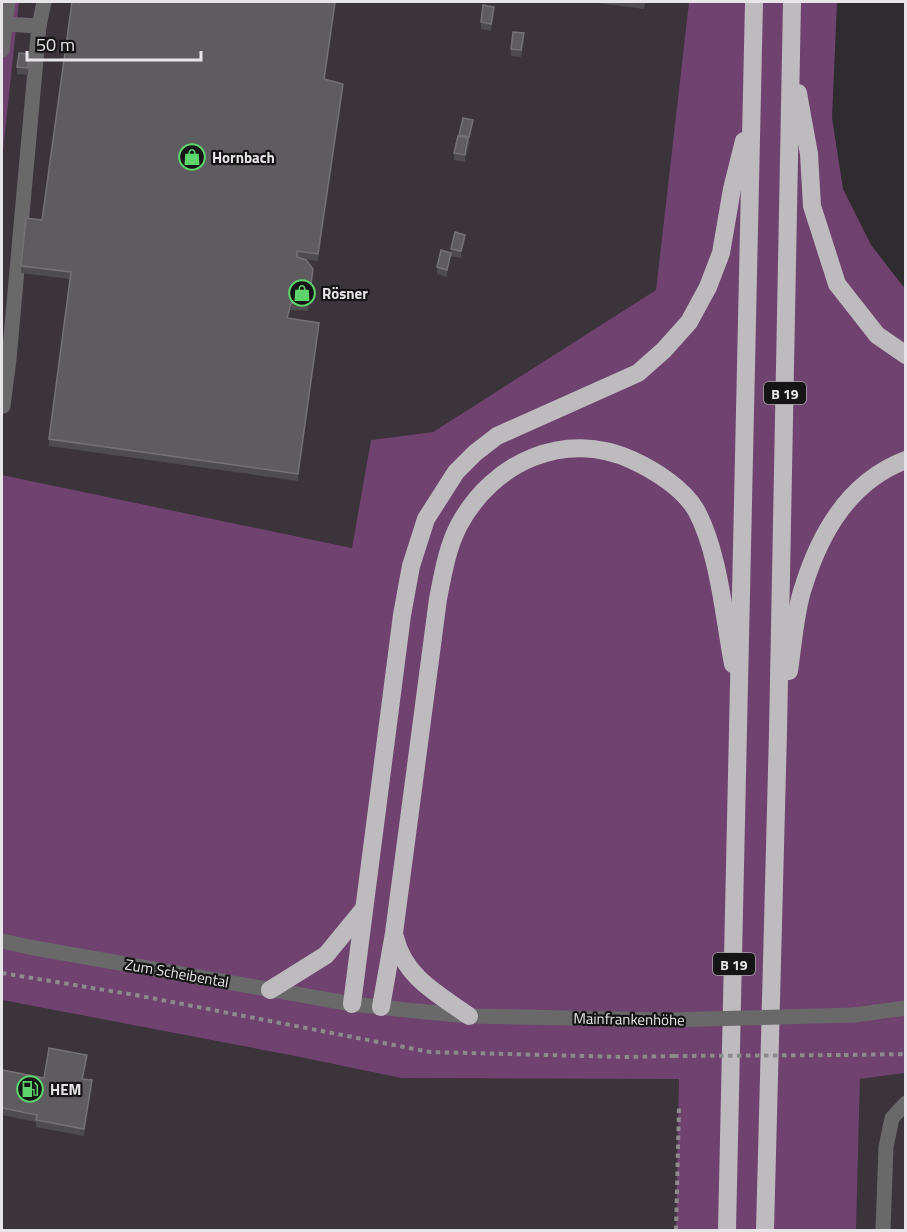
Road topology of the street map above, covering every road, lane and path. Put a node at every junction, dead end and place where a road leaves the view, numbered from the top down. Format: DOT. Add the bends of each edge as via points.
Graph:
graph roads {
  1 [pos="8,2"];
  2 [pos="44,2"];
  3 [pos="754,2"];
  4 [pos="792,2"];
  5 [pos="5,24"];
  6 [pos="39,26"];
  7 [pos="2,50"];
  8 [pos="791,54"];
  9 [pos="752,110"];
  10 [pos="906,355"];
  11 [pos="2,405"];
  12 [pos="906,460"];
  13 [pos="740,698"];
  14 [pos="778,732"];
  15 [pos="363,910"];
  16 [pos="394,933"];
  17 [pos="2,940"];
  18 [pos="2,973"];
  19 [pos="270,990"];
  20 [pos="352,1004"];
  21 [pos="381,1007"];
  22 [pos="906,1008"];
  23 [pos="469,1016"];
  24 [pos="906,1054"];
  25 [pos="906,1103"];
  26 [pos="679,1107"];
  27 [pos="676,1230"];
  28 [pos="727,1230"];
  29 [pos="765,1230"];
  30 [pos="883,1230"];
  1 -- 5 [label="street"];
  2 -- 6 [label="street"];
  3 -- 9 [label="highway, B 19"];
  4 -- 8 [label="highway, B 19"];
  5 -- 6 [label="street"];
  5 -- 7 [label="street"];
  6 -- 11 [label="street"];
  8 -- 10 [label="highway" via="809,154 812,206 837,284 877,335"];
  8 -- 14 [label="highway, B 19"];
  9 -- 13 [label="highway, B 19"];
  9 -- 15 [label="highway" via="721,253 688,322 638,373 538,416 482,447 456,472 426,519 411,566 402,615"];
  12 -- 14 [label="highway" via="858,488 822,539 803,586"];
  13 -- 16 [label="highway" via="712,551 695,509 676,488 652,469 615,452 580,448 542,452 508,469 481,493 459,525 447,554"];
  13 -- 28 [label="highway, B 19"];
  14 -- 29 [label="highway, B 19"];
  15 -- 19 [label="highway" via="326,955"];
  15 -- 20 [label="highway"];
  16 -- 21 [label="highway"];
  16 -- 23 [label="highway" via="397,949 417,980"];
  17 -- 19 [label="street, Zum Scheibental"];
  18 -- 24 [label="path, bridge" via="430,1052 624,1057"];
  19 -- 20 [label="street, Zum Scheibental"];
  20 -- 21 [label="street, Mainfrankenhöhe"];
  21 -- 23 [label="street, Mainfrankenhöhe"];
  22 -- 23 [label="street, Mainfrankenhöhe, bridge" via="854,1015 667,1020"];
  25 -- 30 [label="street" via="892,1118 886,1147"];
  26 -- 27 [label="path"];
}
